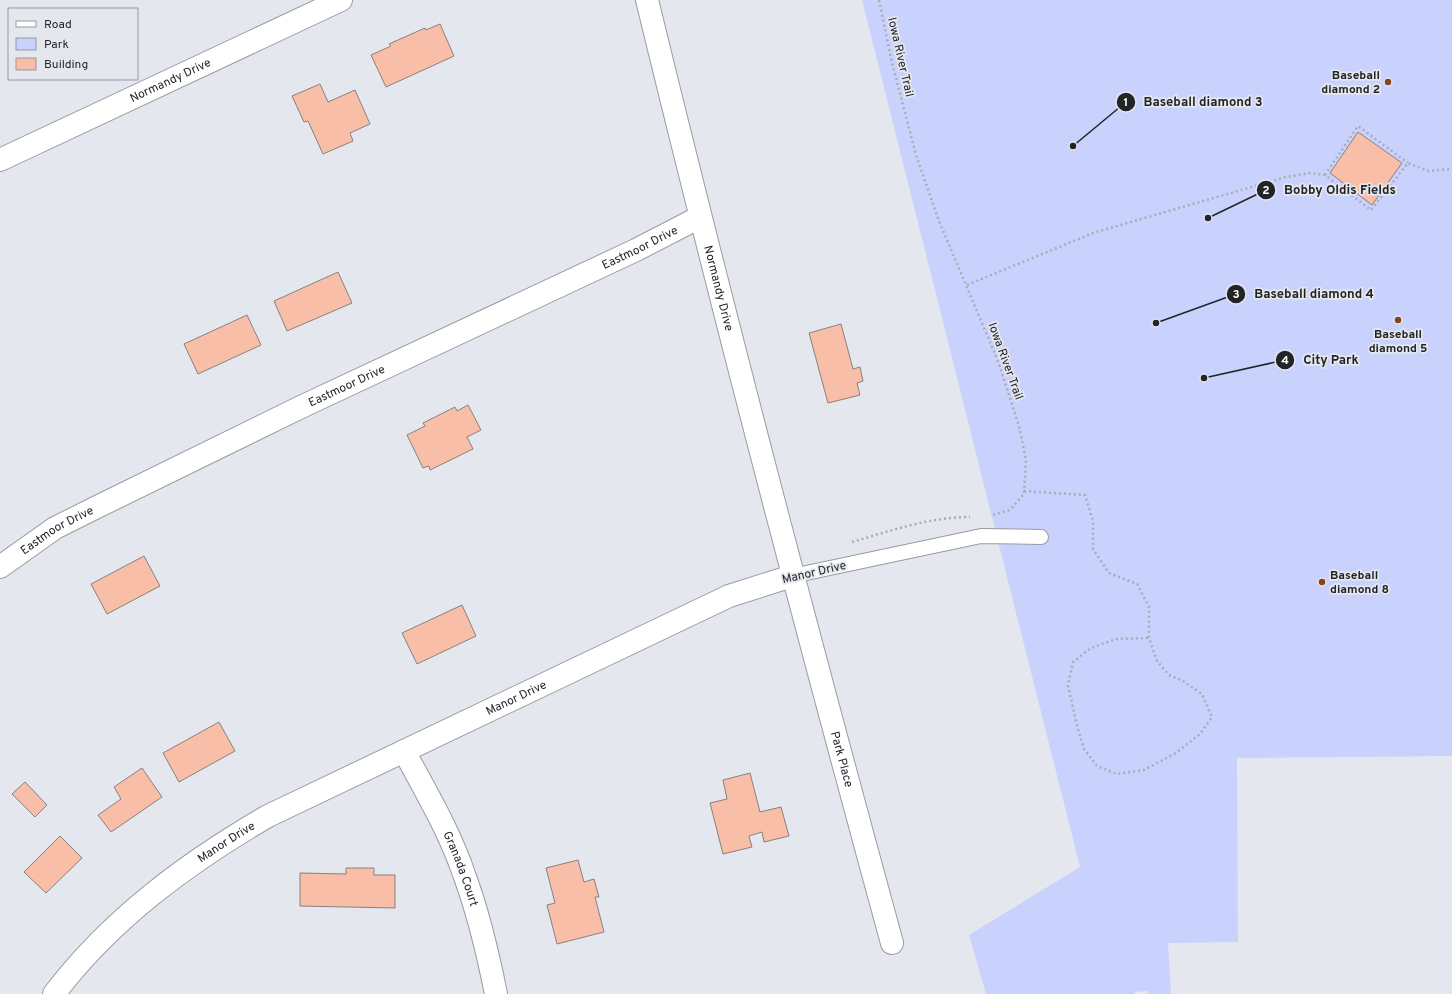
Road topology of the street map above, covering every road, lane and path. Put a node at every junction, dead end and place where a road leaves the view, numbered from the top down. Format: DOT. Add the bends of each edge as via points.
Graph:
graph roads {
  1 [pos="341,0"];
  2 [pos="647,0"];
  3 [pos="879,0"];
  4 [pos="0,160"];
  5 [pos="1408,163"];
  6 [pos="1452,169"];
  7 [pos="1324,176"];
  8 [pos="700,217"];
  9 [pos="967,285"];
  10 [pos="1024,491"];
  11 [pos="972,517"];
  12 [pos="986,517"];
  13 [pos="1041,537"];
  14 [pos="850,542"];
  15 [pos="0,567"];
  16 [pos="792,576"];
  17 [pos="1149,638"];
  18 [pos="404,751"];
  19 [pos="892,943"];
  20 [pos="54,994"];
  21 [pos="496,994"];
  1 -- 4 [label="street, Normandy Drive"];
  2 -- 8 [label="street, Normandy Drive"];
  3 -- 9 [label="path, Iowa River Trail" via="916,155 939,221"];
  5 -- 6 [label="path" via="1428,172"];
  5 -- 7 [label="path" via="1371,210"];
  5 -- 7 [label="path" via="1358,126"];
  7 -- 9 [label="path" via="1310,174 1286,177 1093,233"];
  8 -- 15 [label="street, Eastmoor Drive" via="636,250 301,407 55,528"];
  8 -- 16 [label="street, Normandy Drive"];
  9 -- 10 [label="path, Iowa River Trail" via="998,361 1019,426 1026,460"];
  10 -- 12 [label="path" via="1010,510"];
  10 -- 17 [label="path" via="1085,495 1093,521 1093,549 1109,573 1137,584 1148,607"];
  11 -- 14 [label="path" via="915,524"];
  13 -- 16 [label="lane, Manor Drive" via="981,536"];
  16 -- 18 [label="street, Manor Drive" via="729,596"];
  16 -- 19 [label="street, Park Place"];
  17 -- 17 [label="path" via="1157,661 1169,675 1184,681 1202,694 1212,717 1200,734 1176,753 1144,770 1117,774 1097,766 1084,750 1068,686 1072,668 1074,662 1091,648 1116,638"];
  18 -- 20 [label="street, Manor Drive" via="268,816 165,883 107,932"];
  18 -- 21 [label="street, Granada Court" via="438,812 465,875 486,942"];
}
